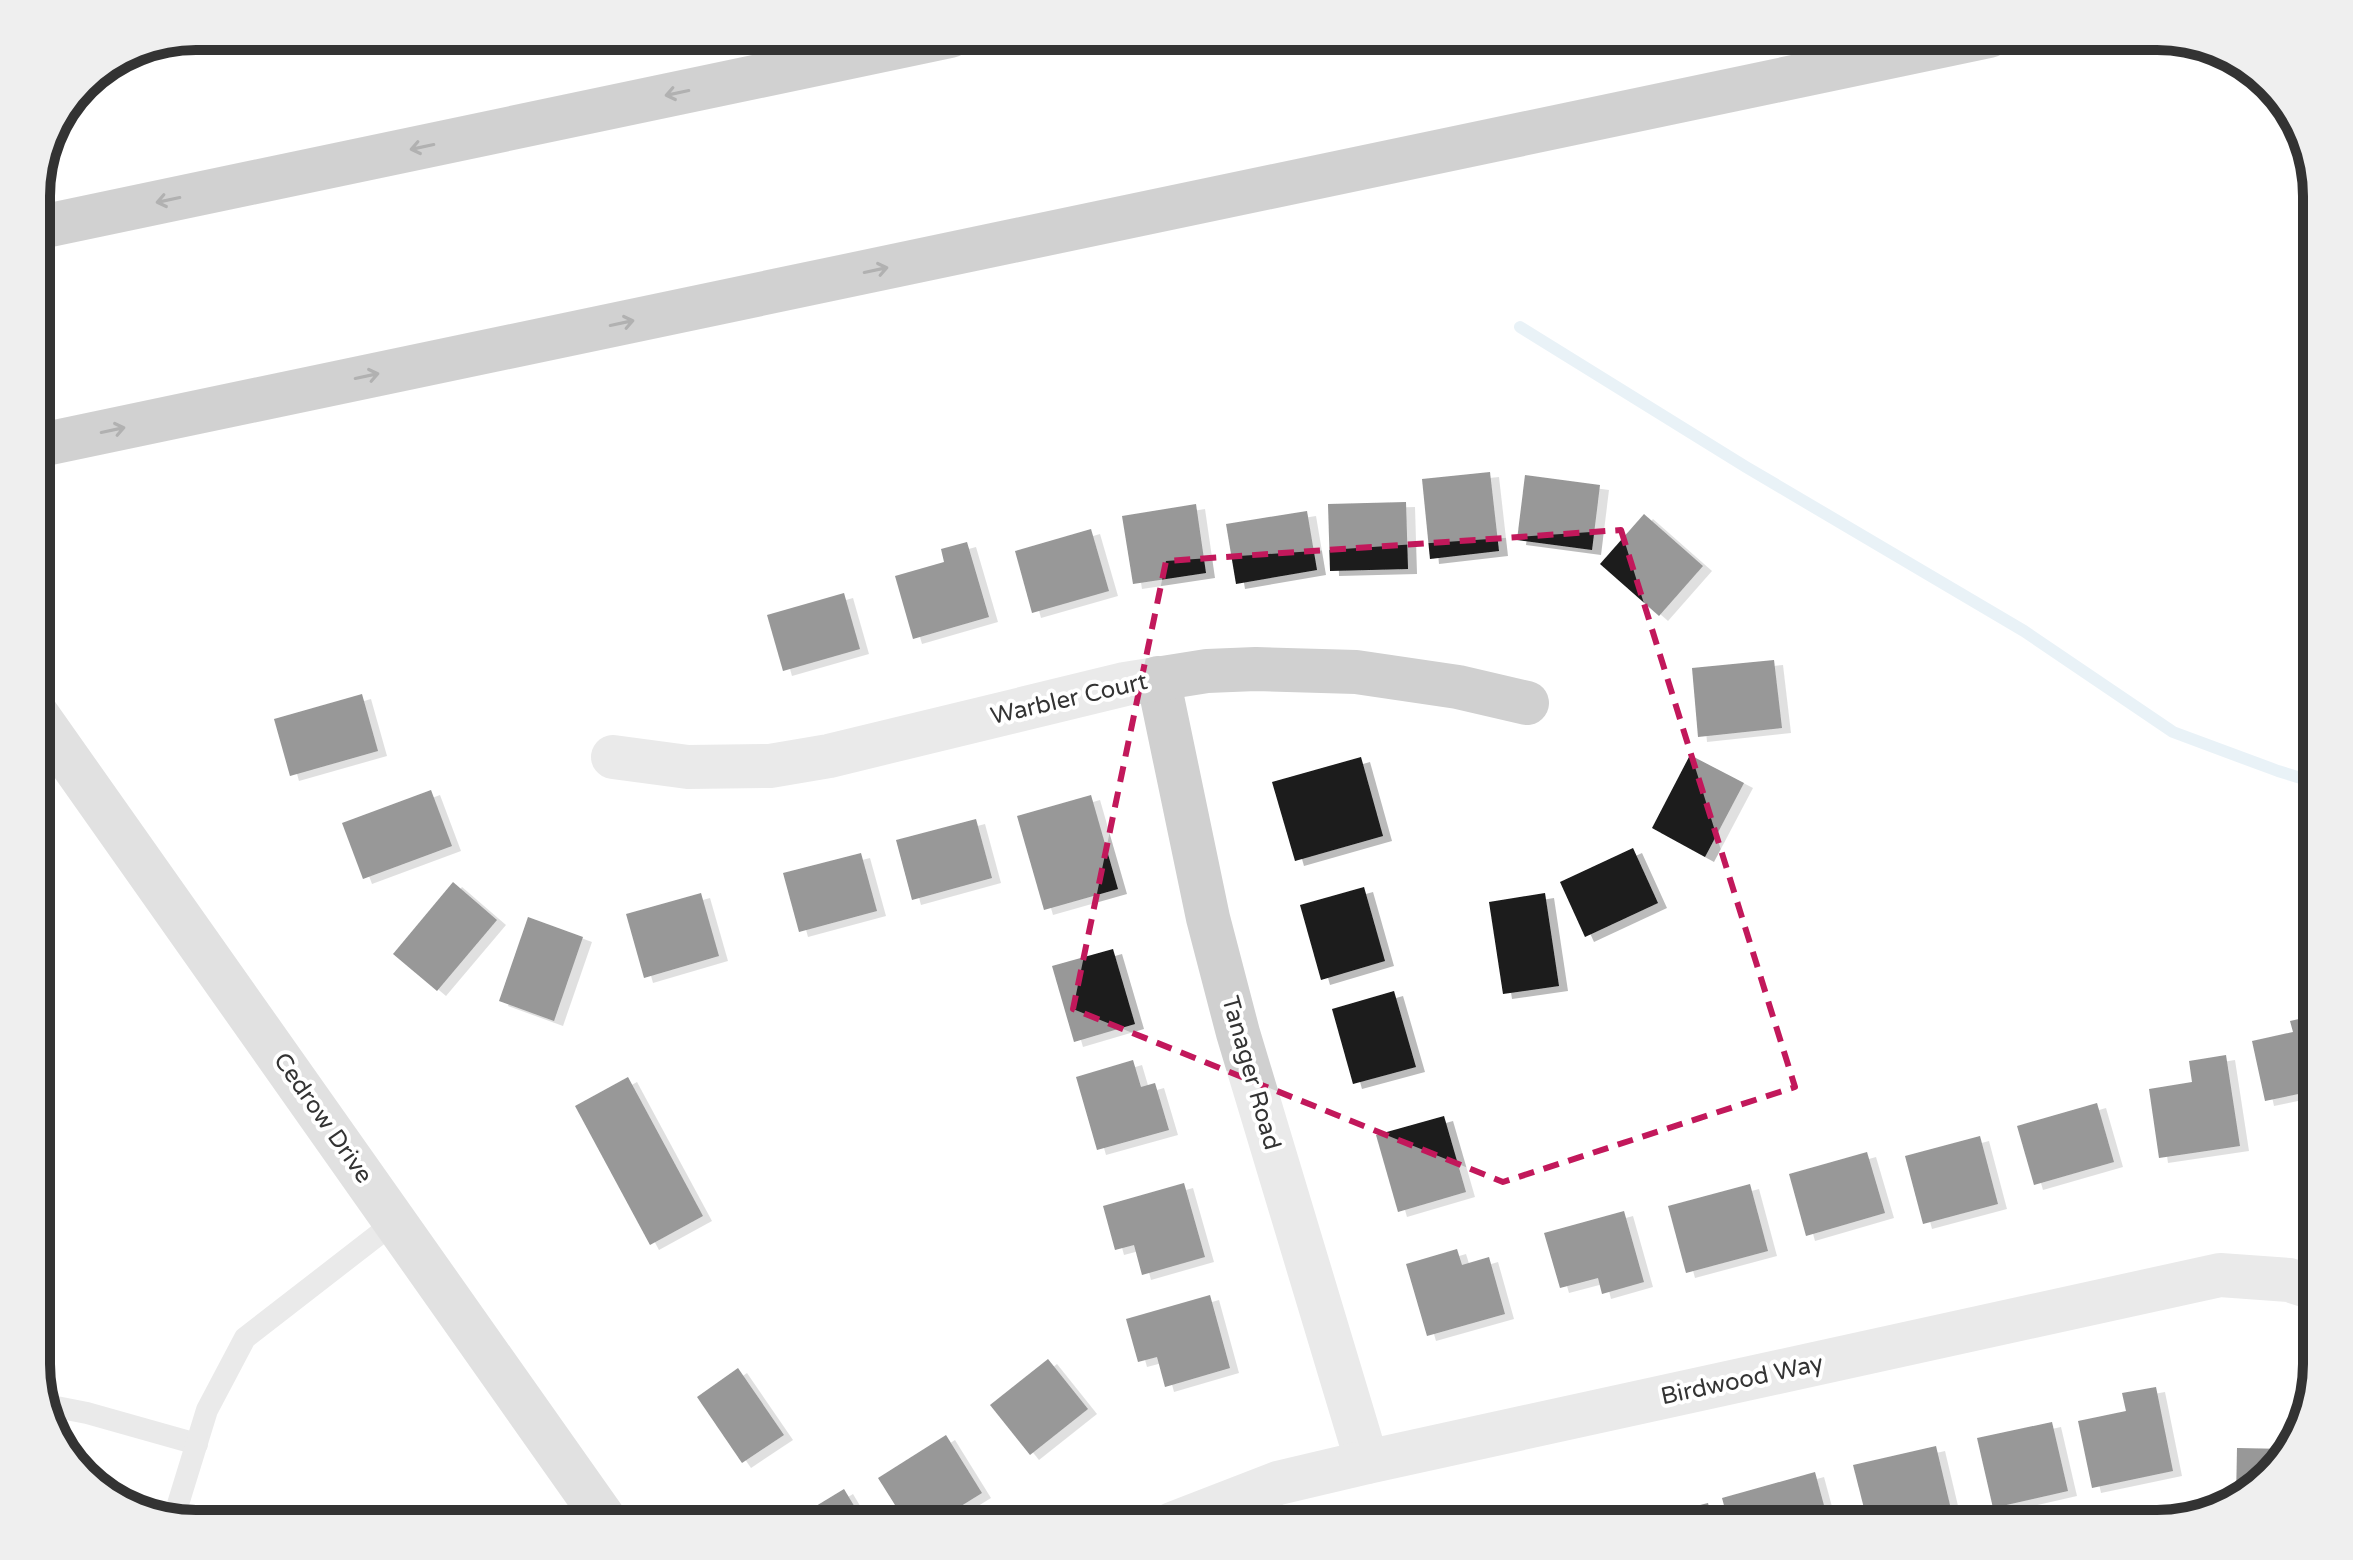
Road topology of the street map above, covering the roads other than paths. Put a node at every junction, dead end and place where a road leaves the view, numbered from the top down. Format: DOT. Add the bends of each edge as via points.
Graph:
graph roads {
  1 [pos="883,50"];
  2 [pos="1922,50"];
  3 [pos="50,225"];
  4 [pos="50,443"];
  5 [pos="1158,678"];
  6 [pos="1527,703"];
  7 [pos="50,733"];
  8 [pos="613,757"];
  9 [pos="396,1221"];
  10 [pos="2303,1284"];
  11 [pos="57,1407"];
  12 [pos="197,1444"];
  13 [pos="1367,1462"];
  14 [pos="177,1509"];
  15 [pos="598,1510"];
  16 [pos="1208,1510"];
  1 -- 3 [label="highway, one-way"];
  4 -- 2 [label="highway, one-way"];
  5 -- 6 [label="street, Warbler Court" via="1256,669 1356,672"];
  5 -- 8 [label="street, Warbler Court" via="770,766 688,767"];
  5 -- 13 [label="street, Tanager Road" via="1238,1033"];
  7 -- 9 [label="street, Cedrow Drive"];
  9 -- 12 [label="lane" via="245,1338 207,1410"];
  9 -- 15 [label="street, Cedrow Drive"];
  10 -- 13 [label="street, Birdwood Way" via="2220,1275"];
  11 -- 12 [label="lane"];
  12 -- 14 [label="lane"];
  13 -- 16 [label="street, Birdwood Way" via="1278,1483"];
}
